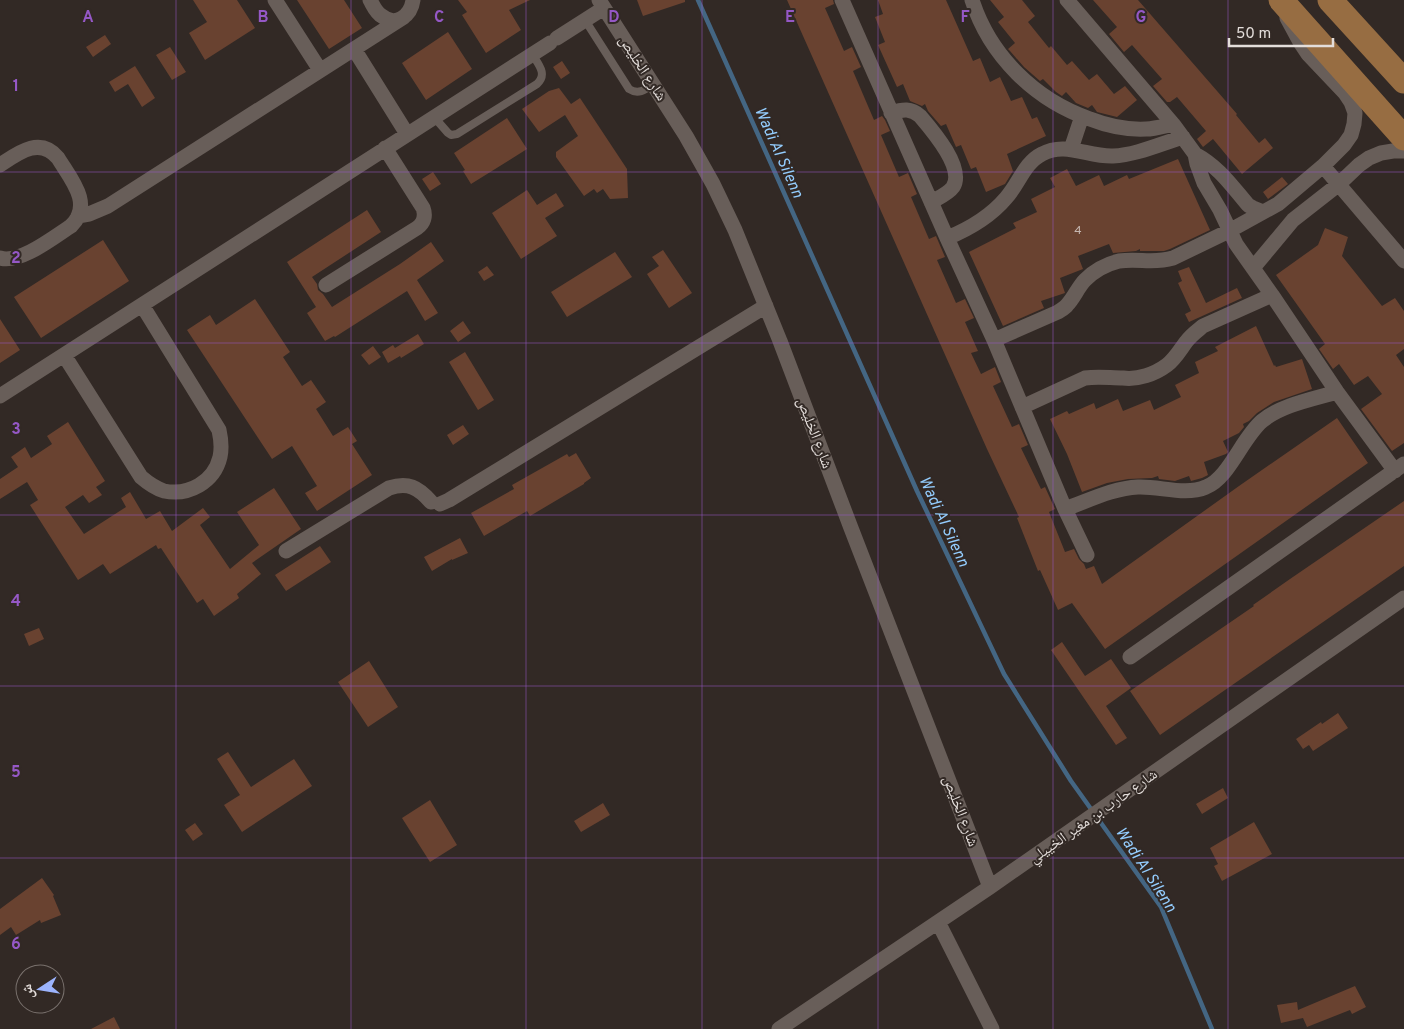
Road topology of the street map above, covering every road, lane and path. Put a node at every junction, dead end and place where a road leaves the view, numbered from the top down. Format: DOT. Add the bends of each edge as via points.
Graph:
graph roads {
  1 [pos="275,0"];
  2 [pos="370,0"];
  3 [pos="413,0"];
  4 [pos="842,0"];
  5 [pos="972,0"];
  6 [pos="1067,0"];
  7 [pos="1330,0"];
  8 [pos="1282,1"];
  9 [pos="601,4"];
  10 [pos="404,17"];
  11 [pos="585,20"];
  12 [pos="354,49"];
  13 [pos="532,54"];
  14 [pos="320,70"];
  15 [pos="1404,80"];
  16 [pos="654,84"];
  17 [pos="891,113"];
  18 [pos="1082,116"];
  19 [pos="434,117"];
  20 [pos="1173,124"];
  21 [pos="407,134"];
  22 [pos="1183,137"];
  23 [pos="1404,138"];
  24 [pos="385,148"];
  25 [pos="1072,149"];
  26 [pos="1404,151"];
  27 [pos="1195,154"];
  28 [pos="0,165"];
  29 [pos="1323,166"];
  30 [pos="1339,184"];
  31 [pos="931,202"];
  32 [pos="1267,210"];
  33 [pos="78,216"];
  34 [pos="1285,227"];
  35 [pos="1229,231"];
  36 [pos="946,238"];
  37 [pos="0,258"];
  38 [pos="1404,261"];
  39 [pos="1253,268"];
  40 [pos="326,285"];
  41 [pos="1272,294"];
  42 [pos="142,305"];
  43 [pos="766,306"];
  44 [pos="994,340"];
  45 [pos="64,355"];
  46 [pos="1337,392"];
  47 [pos="0,396"];
  48 [pos="1022,407"];
  49 [pos="1399,468"];
  50 [pos="1065,509"];
  51 [pos="286,551"];
  52 [pos="1087,555"];
  53 [pos="1404,598"];
  54 [pos="1130,657"];
  55 [pos="990,887"];
  56 [pos="938,922"];
  57 [pos="778,1029"];
  58 [pos="992,1029"];
  1 -- 14 [label="street"];
  2 -- 10 [label="street" via="383,18 394,21"];
  3 -- 10 [label="street"];
  4 -- 17 [label="street"];
  5 -- 18 [label="street" via="986,33 1017,74 1058,106"];
  6 -- 20 [label="street"];
  7 -- 15 [label="main road"];
  8 -- 23 [label="main road"];
  8 -- 29 [label="street" via="1300,42 1345,93 1355,113 1351,135"];
  9 -- 11 [label="street"];
  9 -- 16 [label="street, شارع الخليص"];
  10 -- 12 [label="street"];
  11 -- 13 [label="street"];
  11 -- 16 [label="lane" via="629,89 638,92"];
  12 -- 14 [label="street"];
  12 -- 21 [label="street"];
  13 -- 19 [label="street"];
  13 -- 19 [label="lane" via="543,72 538,84 457,134 448,133"];
  14 -- 33 [label="street" via="108,206"];
  16 -- 43 [label="street, شارع الخليص" via="713,184 736,230"];
  17 -- 31 [label="street"];
  17 -- 31 [label="street" via="906,109 916,112 941,142 951,161 956,176 953,187"];
  18 -- 20 [label="street" via="1107,125 1133,129"];
  18 -- 25 [label="street"];
  19 -- 21 [label="street"];
  20 -- 22 [label="street"];
  21 -- 24 [label="street"];
  22 -- 25 [label="street" via="1123,155 1101,156"];
  22 -- 27 [label="street"];
  24 -- 40 [label="street" via="423,208 424,220 417,228"];
  24 -- 42 [label="street"];
  25 -- 36 [label="street" via="1051,150 1037,157 994,211"];
  26 -- 30 [label="street" via="1381,153 1369,158"];
  27 -- 32 [label="street" via="1213,165 1248,205"];
  27 -- 35 [label="street" via="1204,183"];
  28 -- 33 [label="street" via="27,149 39,147 50,151 58,158 79,193 81,205"];
  29 -- 30 [label="street"];
  29 -- 32 [label="street"];
  30 -- 34 [label="street"];
  30 -- 38 [label="street"];
  31 -- 36 [label="street"];
  32 -- 34 [label="street"];
  32 -- 35 [label="street"];
  33 -- 37 [label="street" via="71,226 24,255"];
  34 -- 39 [label="street"];
  35 -- 39 [label="street"];
  35 -- 44 [label="street" via="1164,261 1135,259 1100,269 1085,280 1067,306"];
  36 -- 44 [label="street"];
  39 -- 41 [label="street"];
  41 -- 46 [label="street"];
  41 -- 48 [label="street" via="1203,326 1179,354 1154,372 1124,379 1085,378"];
  42 -- 45 [label="street"];
  42 -- 45 [label="street" via="219,430 222,442 217,467 199,486 188,491 162,490 141,477"];
  43 -- 51 [label="street" via="457,495 436,503 415,488 398,485"];
  43 -- 55 [label="street, شارع الخليص"];
  44 -- 48 [label="street"];
  45 -- 47 [label="street"];
  46 -- 49 [label="street"];
  46 -- 50 [label="street" via="1285,408 1262,421 1221,477 1207,487 1190,491 1122,488"];
  48 -- 50 [label="street"];
  49 -- 54 [label="street"];
  50 -- 52 [label="street"];
  53 -- 55 [label="street, شارع حارب بن مغير الخييلي"];
  55 -- 56 [label="street, شارع حارب بن مغير الخييلي"];
  56 -- 57 [label="street, شارع حارب بن مغير الخييلي"];
  56 -- 58 [label="street"];
}
